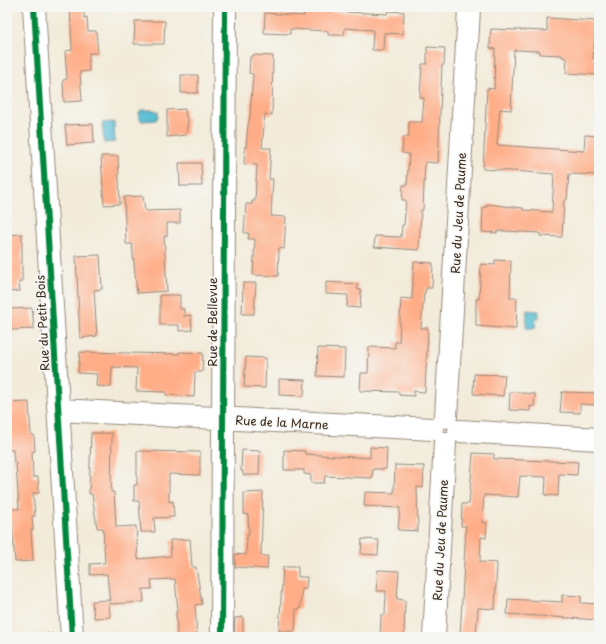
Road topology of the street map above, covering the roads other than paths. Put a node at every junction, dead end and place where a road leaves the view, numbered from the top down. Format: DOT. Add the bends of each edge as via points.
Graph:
graph roads {
  1 [pos="34,7"];
  2 [pos="225,7"];
  3 [pos="469,8"];
  4 [pos="59,410"];
  5 [pos="222,418"];
  6 [pos="446,430"];
  7 [pos="599,439"];
  8 [pos="72,636"];
  9 [pos="222,637"];
  10 [pos="434,637"];
  1 -- 4 [label="street, Rue du Petit Bois"];
  2 -- 5 [label="street, Rue de Bellevue"];
  3 -- 6 [label="street, Rue du Jeu de Paume"];
  4 -- 5 [label="street, Rue de la Marne"];
  4 -- 8 [label="street, Rue du Petit Bois" via="64,612"];
  5 -- 6 [label="street, Rue de la Marne"];
  5 -- 9 [label="street, Rue de Bellevue"];
  6 -- 7 [label="street, Rue de la Marne"];
  6 -- 10 [label="street, Rue du Jeu de Paume"];
}
